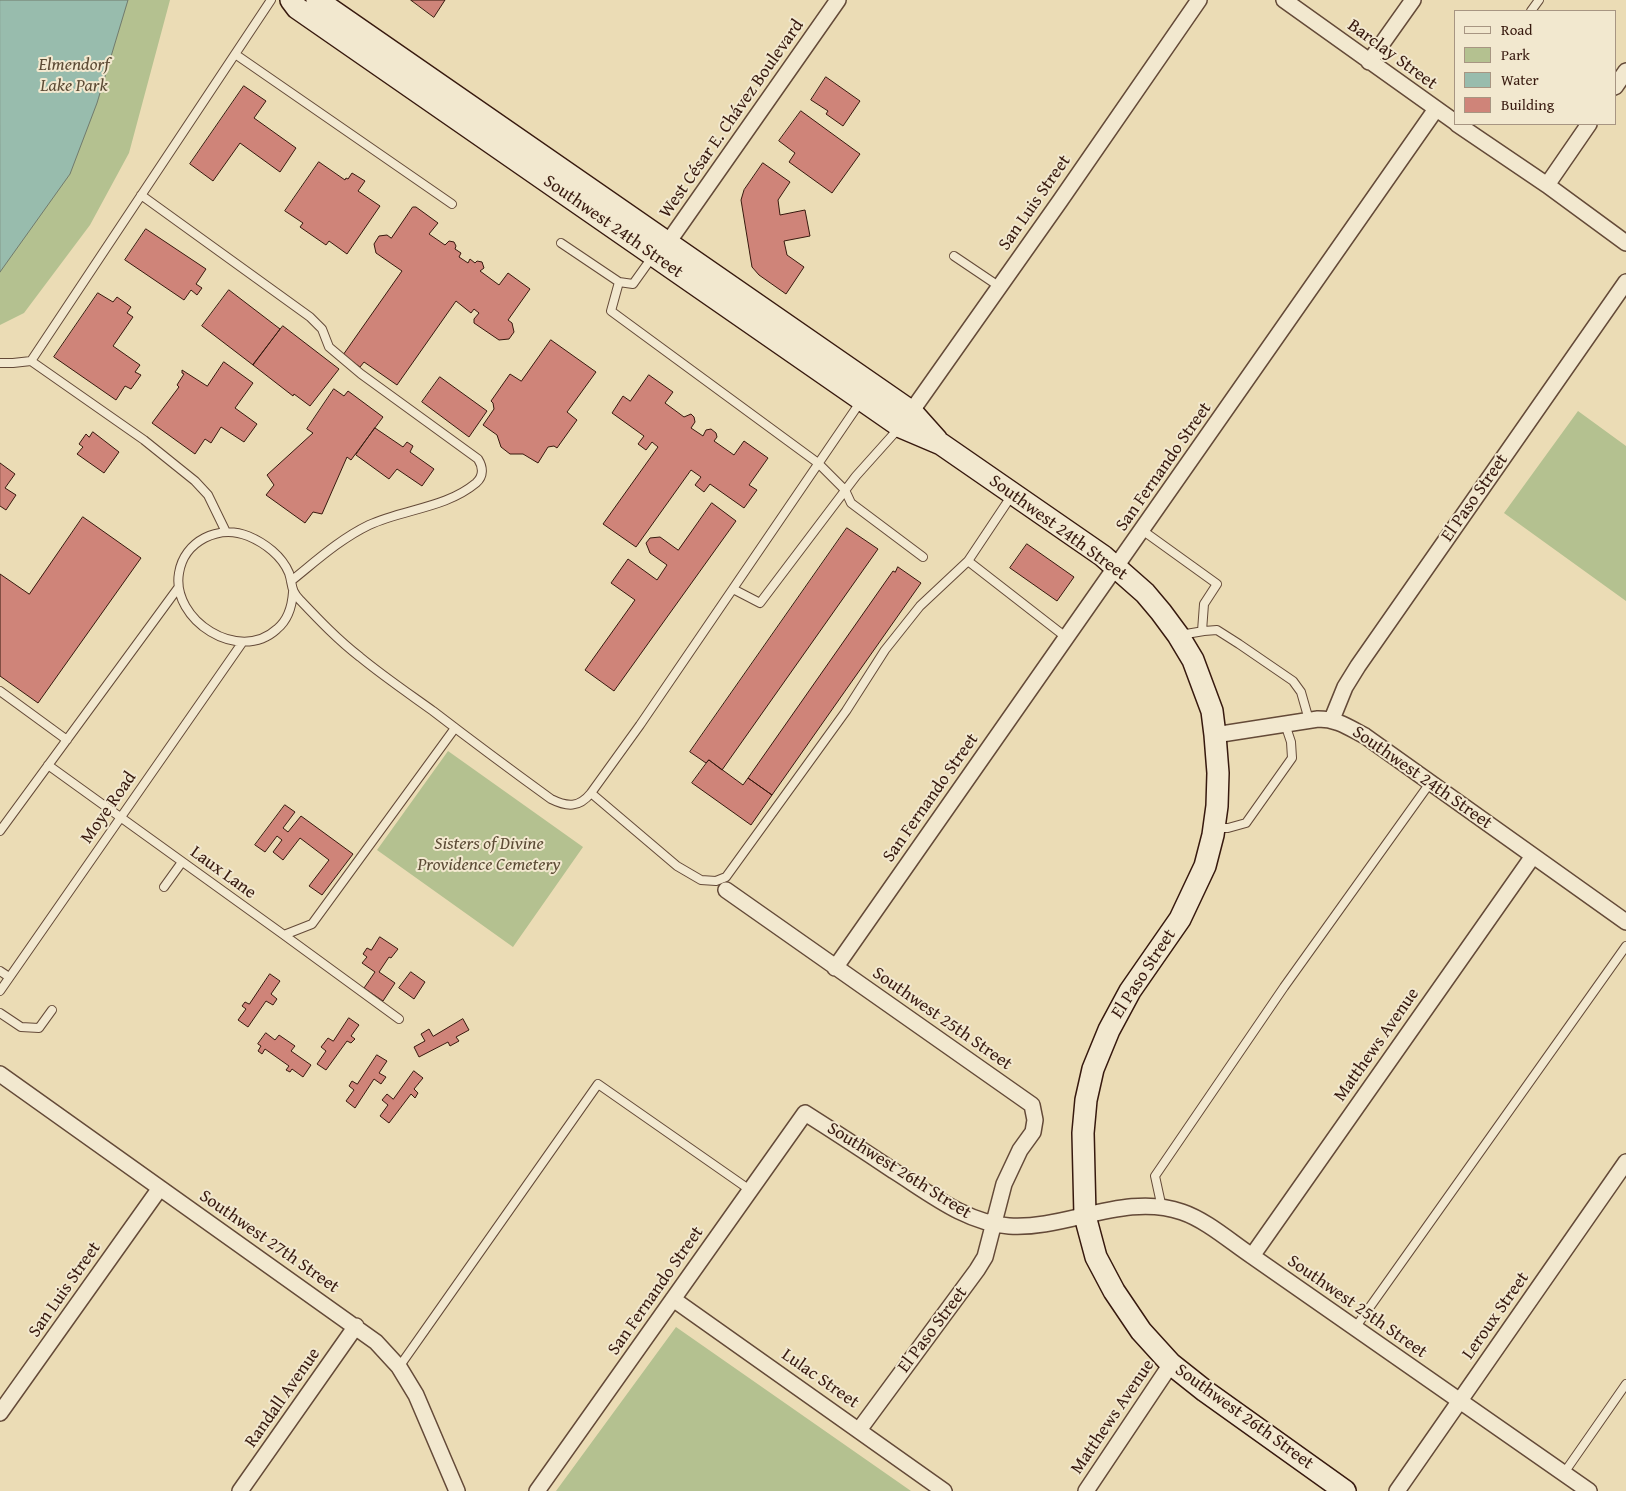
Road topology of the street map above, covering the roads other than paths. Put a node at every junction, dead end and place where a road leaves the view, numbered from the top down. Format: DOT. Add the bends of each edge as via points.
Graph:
graph roads {
  1 [pos="271,0"];
  2 [pos="291,0"];
  3 [pos="316,0"];
  4 [pos="838,0"];
  5 [pos="1199,0"];
  6 [pos="1284,0"];
  7 [pos="1413,0"];
  8 [pos="235,54"];
  9 [pos="1370,62"];
  10 [pos="1626,71"];
  11 [pos="1616,86"];
  12 [pos="1436,110"];
  13 [pos="1454,120"];
  14 [pos="1461,125"];
  15 [pos="1588,125"];
  16 [pos="1547,185"];
  17 [pos="141,195"];
  18 [pos="452,204"];
  19 [pos="1625,240"];
  20 [pos="561,243"];
  21 [pos="659,252"];
  22 [pos="954,256"];
  23 [pos="619,282"];
  24 [pos="1626,282"];
  25 [pos="1000,287"];
  26 [pos="31,361"];
  27 [pos="0,363"];
  28 [pos="862,399"];
  29 [pos="906,419"];
  30 [pos="818,463"];
  31 [pos="845,490"];
  32 [pos="1012,494"];
  33 [pos="1142,530"];
  34 [pos="226,532"];
  35 [pos="923,558"];
  36 [pos="968,561"];
  37 [pos="1117,566"];
  38 [pos="291,581"];
  39 [pos="178,588"];
  40 [pos="732,589"];
  41 [pos="293,592"];
  42 [pos="1202,631"];
  43 [pos="1178,635"];
  44 [pos="1067,638"];
  45 [pos="242,643"];
  46 [pos="0,691"];
  47 [pos="1332,719"];
  48 [pos="1309,720"];
  49 [pos="1285,724"];
  50 [pos="455,728"];
  51 [pos="1215,735"];
  52 [pos="66,740"];
  53 [pos="48,765"];
  54 [pos="1430,782"];
  55 [pos="591,793"];
  56 [pos="120,818"];
  57 [pos="1214,828"];
  58 [pos="0,831"];
  59 [pos="1532,856"];
  60 [pos="182,862"];
  61 [pos="721,885"];
  62 [pos="164,887"];
  63 [pos="1626,922"];
  64 [pos="284,935"];
  65 [pos="1626,946"];
  66 [pos="835,968"];
  67 [pos="0,971"];
  68 [pos="9,977"];
  69 [pos="0,990"];
  70 [pos="52,1010"];
  71 [pos="0,1013"];
  72 [pos="399,1019"];
  73 [pos="0,1074"];
  74 [pos="805,1113"];
  75 [pos="1626,1162"];
  76 [pos="160,1188"];
  77 [pos="750,1190"];
  78 [pos="1162,1208"];
  79 [pos="1085,1216"];
  80 [pos="994,1223"];
  81 [pos="1252,1256"];
  82 [pos="673,1299"];
  83 [pos="356,1326"];
  84 [pos="1355,1328"];
  85 [pos="1171,1364"];
  86 [pos="399,1367"];
  87 [pos="1626,1384"];
  88 [pos="1459,1401"];
  89 [pos="0,1413"];
  90 [pos="859,1430"];
  91 [pos="1564,1473"];
  92 [pos="240,1491"];
  93 [pos="457,1491"];
  94 [pos="537,1491"];
  95 [pos="944,1491"];
  96 [pos="1086,1491"];
  97 [pos="1345,1491"];
  98 [pos="1397,1491"];
  99 [pos="1590,1491"];
  1 -- 8 [label="lane"];
  2 -- 21 [label="main road, Southwest 24th Street" via="297,8"];
  3 -- 21 [label="main road, Southwest 24th Street"];
  4 -- 21 [label="street, West César E. Chávez Boulevard"];
  5 -- 25 [label="street, San Luis Street"];
  6 -- 9 [label="street, Barclay Street"];
  7 -- 9 [label="street"];
  8 -- 17 [label="lane"];
  8 -- 18 [label="lane"];
  9 -- 12 [label="street, Barclay Street"];
  10 -- 11 [label="street"];
  12 -- 13 [label="street, Barclay Street"];
  12 -- 33 [label="street, San Fernando Street"];
  14 -- 16 [label="street, Barclay Street"];
  15 -- 16 [label="street"];
  16 -- 19 [label="street, Barclay Street"];
  17 -- 26 [label="lane"];
  17 -- 38 [label="lane" via="310,317 322,329 329,347 482,465 479,480 457,496 369,525 325,552"];
  20 -- 23 [label="lane"];
  21 -- 23 [label="lane" via="633,284"];
  21 -- 28 [label="main road, Southwest 24th Street"];
  21 -- 29 [label="main road, Southwest 24th Street"];
  22 -- 25 [label="lane"];
  23 -- 30 [label="lane" via="611,311"];
  24 -- 47 [label="street, El Paso Street" via="1358,666"];
  25 -- 29 [label="street, San Luis Street"];
  26 -- 27 [label="lane"];
  26 -- 34 [label="lane" via="144,440 195,481 208,495"];
  28 -- 29 [label="main road, Southwest 24th Street"];
  28 -- 30 [label="lane"];
  29 -- 31 [label="lane"];
  29 -- 32 [label="main road, Southwest 24th Street"];
  30 -- 31 [label="lane"];
  30 -- 40 [label="lane"];
  31 -- 35 [label="lane" via="851,503"];
  31 -- 40 [label="lane" via="760,603"];
  32 -- 36 [label="lane"];
  32 -- 37 [label="main road, Southwest 24th Street"];
  33 -- 37 [label="street, San Fernando Street"];
  33 -- 42 [label="lane" via="1217,584 1204,604"];
  34 -- 38 [label="lane" via="246,535 271,550 281,559"];
  34 -- 39 [label="lane" via="197,542 185,557 179,572"];
  36 -- 44 [label="lane"];
  36 -- 61 [label="lane" via="920,606 885,650 846,711"];
  37 -- 43 [label="main road, Southwest 24th Street" via="1145,593"];
  37 -- 44 [label="street, San Fernando Street"];
  38 -- 41 [label="lane"];
  39 -- 45 [label="lane" via="192,616 208,630"];
  39 -- 52 [label="lane"];
  40 -- 55 [label="lane"];
  41 -- 45 [label="lane" via="289,614 281,626 264,638"];
  41 -- 50 [label="lane" via="330,632"];
  42 -- 43 [label="lane"];
  42 -- 48 [label="lane" via="1218,630 1293,681 1301,692"];
  43 -- 51 [label="main road, Southwest 24th Street" via="1204,687"];
  44 -- 66 [label="street, San Fernando Street"];
  45 -- 56 [label="lane, Moye Road"];
  46 -- 52 [label="lane"];
  47 -- 48 [label="street, Southwest 24th Street"];
  47 -- 54 [label="street, Southwest 24th Street" via="1365,736"];
  48 -- 49 [label="street, Southwest 24th Street"];
  49 -- 51 [label="street, Southwest 24th Street"];
  49 -- 57 [label="lane" via="1292,758 1246,823"];
  50 -- 55 [label="lane" via="560,804 567,806 582,802"];
  50 -- 64 [label="lane" via="312,924"];
  51 -- 57 [label="main road, El Paso Street" via="1218,781"];
  52 -- 53 [label="lane"];
  53 -- 56 [label="lane, Laux Lane"];
  53 -- 58 [label="lane"];
  54 -- 59 [label="street, Southwest 24th Street"];
  54 -- 78 [label="lane" via="1155,1176"];
  55 -- 61 [label="lane" via="678,866 701,880"];
  56 -- 60 [label="lane, Laux Lane"];
  56 -- 68 [label="lane, Moye Road"];
  57 -- 79 [label="main road, El Paso Street" via="1205,866 1180,919 1130,991 1093,1069 1083,1133"];
  59 -- 63 [label="street, Southwest 24th Street"];
  59 -- 81 [label="street, Matthews Avenue"];
  60 -- 62 [label="lane"];
  60 -- 64 [label="lane, Laux Lane"];
  61 -- 66 [label="street, Southwest 25th Street"];
  64 -- 72 [label="lane, Laux Lane"];
  65 -- 84 [label="lane"];
  66 -- 80 [label="street, Southwest 25th Street" via="1032,1105 1033,1132 1006,1178"];
  67 -- 68 [label="lane"];
  68 -- 69 [label="lane, Moye Road"];
  70 -- 71 [label="lane" via="39,1028 21,1027"];
  73 -- 76 [label="street, Southwest 27th Street"];
  74 -- 77 [label="street, San Fernando Street"];
  74 -- 80 [label="street, Southwest 26th Street" via="939,1199 970,1217"];
  75 -- 88 [label="street, Leroux Street"];
  76 -- 83 [label="street, Southwest 27th Street"];
  76 -- 89 [label="street, San Luis Street"];
  77 -- 82 [label="street, San Fernando Street"];
  77 -- 86 [label="lane" via="598,1084"];
  78 -- 79 [label="street, Southwest 25th Street" via="1129,1208"];
  78 -- 81 [label="street, Southwest 25th Street" via="1198,1220"];
  79 -- 80 [label="street, Southwest 26th Street" via="1040,1225"];
  79 -- 85 [label="main road, Southwest 26th Street" via="1096,1257 1114,1291 1141,1331"];
  80 -- 90 [label="street, El Paso Street" via="985,1257 977,1270"];
  81 -- 84 [label="street, Southwest 25th Street"];
  82 -- 90 [label="street, Lulac Street"];
  82 -- 94 [label="street, San Fernando Street"];
  83 -- 86 [label="street, Southwest 27th Street"];
  83 -- 92 [label="street, Randall Avenue"];
  84 -- 88 [label="street, Southwest 25th Street"];
  85 -- 96 [label="street, Matthews Avenue"];
  85 -- 97 [label="main road, Southwest 26th Street"];
  86 -- 93 [label="street, Southwest 27th Street" via="416,1395"];
  87 -- 91 [label="lane"];
  88 -- 91 [label="street, Southwest 25th Street"];
  88 -- 98 [label="street, Leroux Street"];
  90 -- 95 [label="street, Lulac Street"];
  91 -- 99 [label="street, Southwest 25th Street"];
}
